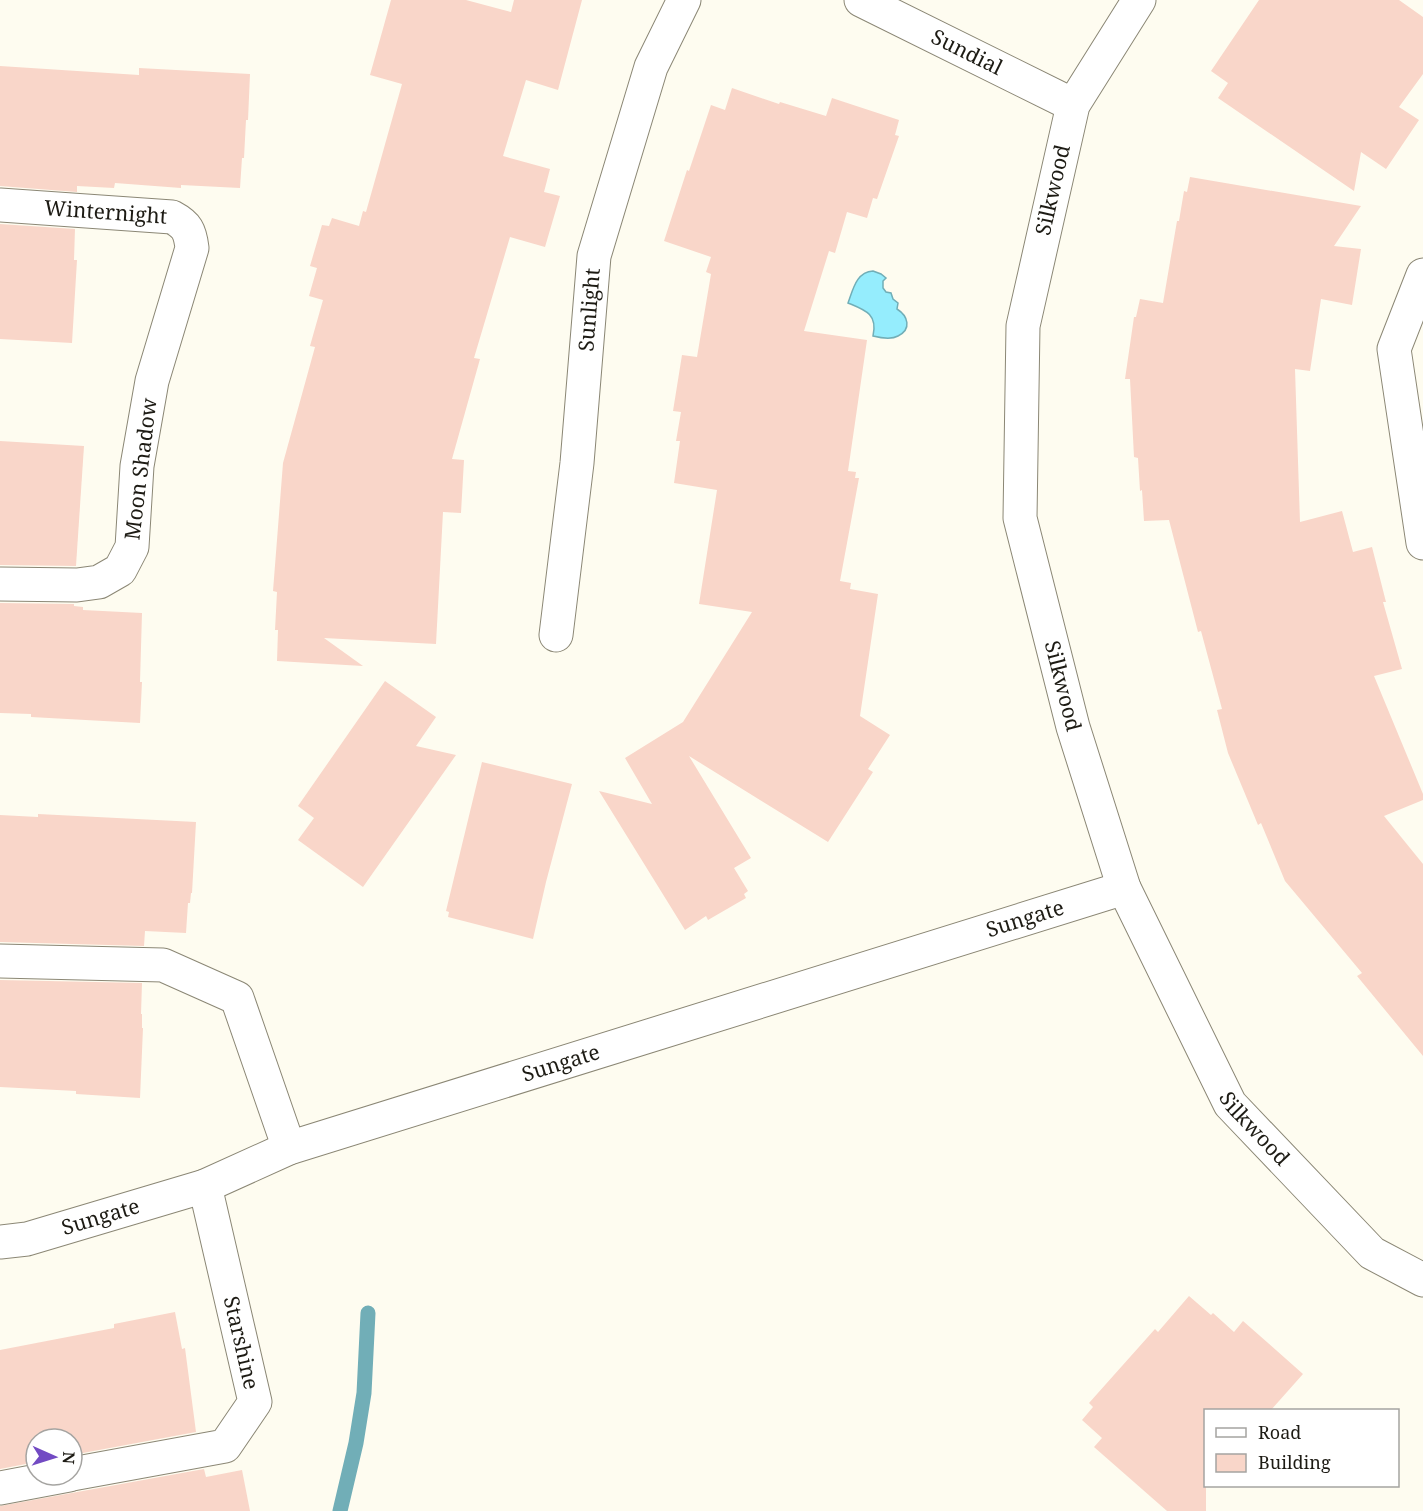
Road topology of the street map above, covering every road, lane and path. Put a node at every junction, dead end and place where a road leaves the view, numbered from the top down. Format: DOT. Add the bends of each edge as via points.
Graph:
graph roads {
  1 [pos="684,0"];
  2 [pos="861,0"];
  3 [pos="1139,0"];
  4 [pos="1073,105"];
  5 [pos="0,206"];
  6 [pos="192,248"];
  7 [pos="1423,275"];
  8 [pos="1423,543"];
  9 [pos="0,584"];
  10 [pos="556,635"];
  11 [pos="1124,888"];
  12 [pos="0,961"];
  13 [pos="289,1148"];
  14 [pos="205,1185"];
  15 [pos="0,1242"];
  16 [pos="1423,1280"];
  17 [pos="84,1472"];
  18 [pos="24,1484"];
  19 [pos="0,1488"];
  1 -- 10 [label="street, Sunlight" via="651,67 594,256 577,463"];
  2 -- 4 [label="street, Sundial"];
  3 -- 4 [label="street, Silkwood"];
  4 -- 11 [label="street, Silkwood" via="1023,327 1020,518 1073,727"];
  5 -- 6 [label="street, Winternight" via="172,217 188,231"];
  6 -- 9 [label="street, Moon Shadow" via="152,381 137,466 132,547 120,570 99,582 77,585"];
  7 -- 8 [label="street" via="1394,349"];
  11 -- 13 [label="street, Sungate"];
  11 -- 16 [label="street, Silkwood" via="1230,1104 1372,1253"];
  12 -- 13 [label="street" via="163,965 237,998"];
  13 -- 14 [label="street, Sungate"];
  14 -- 15 [label="street, Sungate" via="27,1239"];
  14 -- 17 [label="street, Starshine" via="255,1402 225,1446"];
  18 -- 19 [label="street, Starshine"];
}
